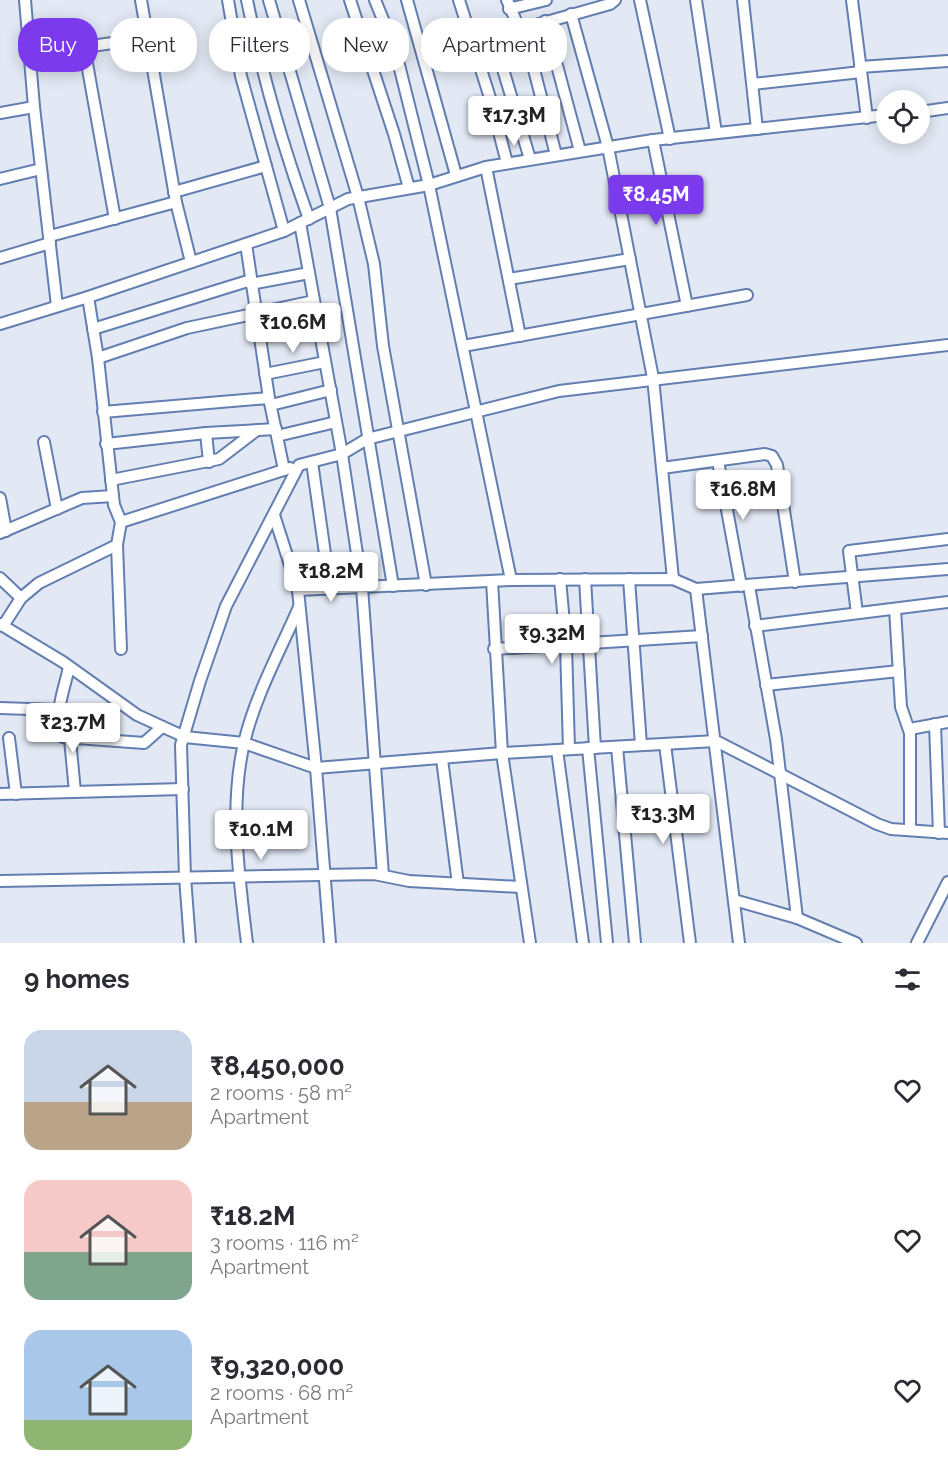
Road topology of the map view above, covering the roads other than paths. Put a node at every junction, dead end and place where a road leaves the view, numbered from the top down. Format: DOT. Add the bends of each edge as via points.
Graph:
graph roads {
  1 [pos="25,0"];
  2 [pos="141,0"];
  3 [pos="228,0"];
  4 [pos="247,0"];
  5 [pos="269,0"];
  6 [pos="299,0"];
  7 [pos="350,0"];
  8 [pos="375,0"];
  9 [pos="407,0"];
  10 [pos="459,0"];
  11 [pos="543,0"];
  12 [pos="615,0"];
  13 [pos="640,0"];
  14 [pos="696,0"];
  15 [pos="743,0"];
  16 [pos="852,0"];
  17 [pos="508,5"];
  18 [pos="571,14"];
  19 [pos="26,18"];
  20 [pos="144,18"];
  21 [pos="464,18"];
  22 [pos="557,18"];
  23 [pos="948,61"];
  24 [pos="861,70"];
  25 [pos="31,72"];
  26 [pos="89,72"];
  27 [pos="153,72"];
  28 [pos="480,72"];
  29 [pos="505,72"];
  30 [pos="535,72"];
  31 [pos="559,72"];
  32 [pos="753,84"];
  33 [pos="34,107"];
  34 [pos="948,108"];
  35 [pos="930,111"];
  36 [pos="0,113"];
  37 [pos="876,117"];
  38 [pos="867,118"];
  39 [pos="757,129"];
  40 [pos="716,133"];
  41 [pos="670,139"];
  42 [pos="653,140"];
  43 [pos="608,147"];
  44 [pos="580,151"];
  45 [pos="556,155"];
  46 [pos="530,159"];
  47 [pos="507,163"];
  48 [pos="266,166"];
  49 [pos="486,167"];
  50 [pos="41,169"];
  51 [pos="456,175"];
  52 [pos="0,179"];
  53 [pos="429,184"];
  54 [pos="409,188"];
  55 [pos="175,197"];
  56 [pos="358,197"];
  57 [pos="330,208"];
  58 [pos="115,219"];
  59 [pos="305,221"];
  60 [pos="284,231"];
  61 [pos="50,240"];
  62 [pos="246,244"];
  63 [pos="0,258"];
  64 [pos="630,259"];
  65 [pos="191,262"];
  66 [pos="309,273"];
  67 [pos="508,279"];
  68 [pos="251,282"];
  69 [pos="747,295"];
  70 [pos="88,297"];
  71 [pos="314,301"];
  72 [pos="57,306"];
  73 [pos="687,306"];
  74 [pos="256,313"];
  75 [pos="640,315"];
  76 [pos="0,324"];
  77 [pos="93,329"];
  78 [pos="520,336"];
  79 [pos="948,345"];
  80 [pos="463,346"];
  81 [pos="98,358"];
  82 [pos="325,362"];
  83 [pos="265,374"];
  84 [pos="653,378"];
  85 [pos="331,390"];
  86 [pos="270,402"];
  87 [pos="476,410"];
  88 [pos="103,412"];
  89 [pos="336,422"];
  90 [pos="258,430"];
  91 [pos="398,430"];
  92 [pos="206,433"];
  93 [pos="276,433"];
  94 [pos="367,439"];
  95 [pos="45,442"];
  96 [pos="106,444"];
  97 [pos="342,454"];
  98 [pos="718,461"];
  99 [pos="209,462"];
  100 [pos="312,462"];
  101 [pos="299,465"];
  102 [pos="662,468"];
  103 [pos="284,470"];
  104 [pos="111,480"];
  105 [pos="113,496"];
  106 [pos="0,498"];
  107 [pos="57,509"];
  108 [pos="274,515"];
  109 [pos="121,522"];
  110 [pos="3,532"];
  111 [pos="948,539"];
  112 [pos="117,545"];
  113 [pos="948,569"];
  114 [pos="854,577"];
  115 [pos="0,578"];
  116 [pos="560,579"];
  117 [pos="585,579"];
  118 [pos="629,579"];
  119 [pos="673,579"];
  120 [pos="511,580"];
  121 [pos="492,581"];
  122 [pos="795,582"];
  123 [pos="426,585"];
  124 [pos="393,586"];
  125 [pos="745,586"];
  126 [pos="362,587"];
  127 [pos="330,589"];
  128 [pos="696,589"];
  129 [pos="298,590"];
  130 [pos="21,598"];
  131 [pos="948,602"];
  132 [pos="300,605"];
  133 [pos="895,609"];
  134 [pos="857,613"];
  135 [pos="1,625"];
  136 [pos="755,626"];
  137 [pos="702,636"];
  138 [pos="635,640"];
  139 [pos="588,644"];
  140 [pos="566,645"];
  141 [pos="121,649"];
  142 [pos="494,649"];
  143 [pos="69,667"];
  144 [pos="899,671"];
  145 [pos="766,685"];
  146 [pos="0,708"];
  147 [pos="60,710"];
  148 [pos="948,722"];
  149 [pos="935,724"];
  150 [pos="162,727"];
  151 [pos="910,729"];
  152 [pos="185,737"];
  153 [pos="9,738"];
  154 [pos="70,739"];
  155 [pos="716,741"];
  156 [pos="244,743"];
  157 [pos="665,744"];
  158 [pos="641,745"];
  159 [pos="617,747"];
  160 [pos="591,748"];
  161 [pos="569,749"];
  162 [pos="557,750"];
  163 [pos="502,753"];
  164 [pos="442,759"];
  165 [pos="376,765"];
  166 [pos="316,768"];
  167 [pos="781,775"];
  168 [pos="183,789"];
  169 [pos="75,792"];
  170 [pos="0,794"];
  171 [pos="16,794"];
  172 [pos="910,830"];
  173 [pos="943,833"];
  174 [pos="325,875"];
  175 [pos="383,875"];
  176 [pos="239,876"];
  177 [pos="185,877"];
  178 [pos="0,881"];
  179 [pos="948,882"];
  180 [pos="458,884"];
  181 [pos="520,887"];
  182 [pos="734,900"];
  183 [pos="797,918"];
  184 [pos="190,943"];
  185 [pos="247,943"];
  186 [pos="330,943"];
  187 [pos="530,943"];
  188 [pos="583,943"];
  189 [pos="607,943"];
  190 [pos="635,943"];
  191 [pos="690,943"];
  192 [pos="739,943"];
  193 [pos="856,943"];
  194 [pos="917,943"];
  1 -- 19 [label="street"];
  2 -- 20 [label="street"];
  3 -- 48 [label="street" via="241,76"];
  4 -- 59 [label="street" via="262,73"];
  5 -- 57 [label="street"];
  6 -- 56 [label="street"];
  7 -- 54 [label="street"];
  8 -- 53 [label="street" via="395,50"];
  9 -- 51 [label="street"];
  10 -- 21 [label="street"];
  11 -- 17 [label="street"];
  12 -- 18 [label="street"];
  13 -- 41 [label="street"];
  14 -- 40 [label="street"];
  15 -- 32 [label="street"];
  16 -- 24 [label="street"];
  18 -- 22 [label="street"];
  18 -- 43 [label="street"];
  23 -- 24 [label="street"];
  24 -- 32 [label="street"];
  24 -- 38 [label="street"];
  25 -- 33 [label="street"];
  26 -- 58 [label="street"];
  27 -- 55 [label="street"];
  28 -- 47 [label="street"];
  29 -- 46 [label="street"];
  30 -- 45 [label="street"];
  31 -- 44 [label="street"];
  32 -- 39 [label="street"];
  33 -- 36 [label="street"];
  33 -- 50 [label="street"];
  34 -- 35 [label="street"];
  37 -- 38 [label="street"];
  38 -- 39 [label="street"];
  39 -- 40 [label="street"];
  40 -- 41 [label="street"];
  41 -- 42 [label="street"];
  42 -- 43 [label="street"];
  42 -- 73 [label="street"];
  43 -- 44 [label="street"];
  43 -- 64 [label="street"];
  44 -- 45 [label="street"];
  45 -- 46 [label="street"];
  46 -- 47 [label="street"];
  47 -- 49 [label="street"];
  48 -- 55 [label="street"];
  48 -- 60 [label="street"];
  49 -- 51 [label="street"];
  49 -- 67 [label="street"];
  50 -- 52 [label="street"];
  50 -- 61 [label="street"];
  51 -- 53 [label="street"];
  53 -- 54 [label="street"];
  53 -- 80 [label="street"];
  54 -- 56 [label="street"];
  55 -- 58 [label="street"];
  55 -- 65 [label="street"];
  56 -- 57 [label="street"];
  56 -- 91 [label="street" via="374,264"];
  57 -- 59 [label="street"];
  57 -- 94 [label="street"];
  58 -- 61 [label="street"];
  59 -- 60 [label="street"];
  59 -- 66 [label="street"];
  60 -- 62 [label="street"];
  61 -- 63 [label="street"];
  61 -- 72 [label="street"];
  62 -- 65 [label="street"];
  62 -- 68 [label="street"];
  64 -- 67 [label="street"];
  64 -- 75 [label="street"];
  65 -- 70 [label="street"];
  66 -- 68 [label="street"];
  66 -- 71 [label="street"];
  67 -- 78 [label="street"];
  68 -- 74 [label="street"];
  68 -- 77 [label="street"];
  69 -- 73 [label="street"];
  70 -- 72 [label="street"];
  70 -- 77 [label="street"];
  71 -- 74 [label="street"];
  71 -- 82 [label="street"];
  72 -- 76 [label="street"];
  73 -- 75 [label="street"];
  74 -- 81 [label="street" via="186,328"];
  74 -- 83 [label="street"];
  75 -- 78 [label="street"];
  75 -- 84 [label="street"];
  77 -- 81 [label="street"];
  78 -- 80 [label="street"];
  79 -- 84 [label="street"];
  80 -- 87 [label="street"];
  81 -- 88 [label="street"];
  82 -- 83 [label="street"];
  82 -- 85 [label="street"];
  83 -- 86 [label="street"];
  84 -- 87 [label="street" via="559,391"];
  84 -- 102 [label="street"];
  85 -- 86 [label="street"];
  85 -- 89 [label="street"];
  86 -- 88 [label="street"];
  86 -- 93 [label="street"];
  87 -- 91 [label="street"];
  87 -- 120 [label="street"];
  88 -- 96 [label="street"];
  89 -- 93 [label="street"];
  89 -- 97 [label="street"];
  90 -- 92 [label="street"];
  90 -- 93 [label="street"];
  90 -- 99 [label="street" via="224,457"];
  91 -- 94 [label="street"];
  91 -- 123 [label="street"];
  92 -- 96 [label="street"];
  92 -- 99 [label="street"];
  93 -- 103 [label="street"];
  94 -- 97 [label="street"];
  94 -- 124 [label="street"];
  95 -- 107 [label="street"];
  96 -- 104 [label="street"];
  97 -- 100 [label="street"];
  97 -- 126 [label="street"];
  98 -- 102 [label="street"];
  98 -- 122 [label="street" via="765,454 775,460"];
  98 -- 125 [label="street"];
  99 -- 104 [label="street"];
  100 -- 101 [label="street"];
  100 -- 127 [label="street"];
  101 -- 103 [label="street"];
  101 -- 108 [label="street"];
  102 -- 119 [label="street"];
  103 -- 109 [label="street"];
  104 -- 105 [label="street"];
  105 -- 107 [label="street" via="82,498"];
  105 -- 109 [label="street"];
  106 -- 110 [label="street"];
  107 -- 110 [label="street"];
  108 -- 129 [label="street"];
  108 -- 152 [label="street" via="226,606"];
  109 -- 112 [label="street"];
  111 -- 114 [label="street" via="849,551"];
  112 -- 130 [label="street" via="39,583"];
  112 -- 141 [label="street"];
  113 -- 114 [label="street"];
  114 -- 122 [label="street"];
  114 -- 134 [label="street"];
  115 -- 130 [label="street"];
  116 -- 117 [label="street"];
  116 -- 120 [label="street"];
  116 -- 140 [label="street"];
  117 -- 118 [label="street"];
  117 -- 139 [label="street"];
  118 -- 119 [label="street"];
  118 -- 138 [label="street"];
  119 -- 128 [label="street"];
  120 -- 121 [label="street"];
  121 -- 123 [label="street"];
  121 -- 142 [label="street"];
  122 -- 125 [label="street"];
  123 -- 124 [label="street"];
  124 -- 126 [label="street"];
  125 -- 128 [label="street"];
  125 -- 136 [label="street"];
  126 -- 127 [label="street"];
  126 -- 165 [label="street"];
  127 -- 129 [label="street"];
  128 -- 137 [label="street"];
  129 -- 132 [label="street"];
  130 -- 135 [label="street"];
  131 -- 133 [label="street"];
  132 -- 156 [label="street" via="258,700"];
  132 -- 166 [label="street"];
  133 -- 134 [label="street"];
  133 -- 144 [label="street"];
  134 -- 136 [label="street"];
  135 -- 143 [label="street"];
  136 -- 145 [label="street"];
  137 -- 138 [label="street"];
  137 -- 155 [label="street"];
  138 -- 139 [label="street"];
  138 -- 158 [label="street"];
  139 -- 140 [label="street"];
  139 -- 160 [label="street"];
  140 -- 142 [label="street"];
  140 -- 161 [label="street"];
  142 -- 163 [label="street"];
  143 -- 147 [label="street"];
  143 -- 150 [label="street" via="137,716"];
  144 -- 145 [label="street"];
  144 -- 151 [label="street" via="902,713"];
  145 -- 167 [label="street"];
  146 -- 147 [label="street"];
  147 -- 154 [label="street" via="60,731"];
  148 -- 149 [label="street"];
  149 -- 151 [label="street"];
  149 -- 173 [label="street"];
  150 -- 152 [label="street"];
  150 -- 154 [label="street" via="144,743"];
  151 -- 172 [label="street"];
  152 -- 156 [label="street"];
  152 -- 168 [label="street"];
  153 -- 171 [label="street"];
  154 -- 169 [label="street"];
  155 -- 157 [label="street"];
  155 -- 167 [label="street"];
  155 -- 182 [label="street"];
  156 -- 166 [label="street"];
  156 -- 176 [label="street" via="236,802"];
  157 -- 158 [label="street"];
  157 -- 191 [label="street"];
  158 -- 159 [label="street"];
  159 -- 160 [label="street"];
  159 -- 190 [label="street"];
  160 -- 161 [label="street"];
  160 -- 189 [label="street"];
  161 -- 162 [label="street"];
  162 -- 163 [label="street"];
  162 -- 188 [label="street"];
  163 -- 164 [label="street"];
  163 -- 181 [label="street"];
  164 -- 165 [label="street"];
  164 -- 180 [label="street"];
  165 -- 166 [label="street"];
  165 -- 175 [label="street"];
  166 -- 174 [label="street"];
  167 -- 172 [label="street" via="877,824"];
  167 -- 183 [label="street"];
  168 -- 169 [label="street"];
  168 -- 177 [label="street"];
  169 -- 171 [label="street"];
  170 -- 171 [label="street"];
  172 -- 173 [label="street"];
  174 -- 175 [label="street"];
  174 -- 176 [label="street"];
  174 -- 186 [label="street"];
  175 -- 180 [label="street"];
  176 -- 177 [label="street"];
  176 -- 185 [label="street"];
  177 -- 178 [label="street"];
  177 -- 184 [label="street"];
  179 -- 194 [label="street"];
  180 -- 181 [label="street"];
  181 -- 187 [label="street"];
  182 -- 183 [label="street"];
  182 -- 192 [label="street"];
  183 -- 193 [label="street"];
}
